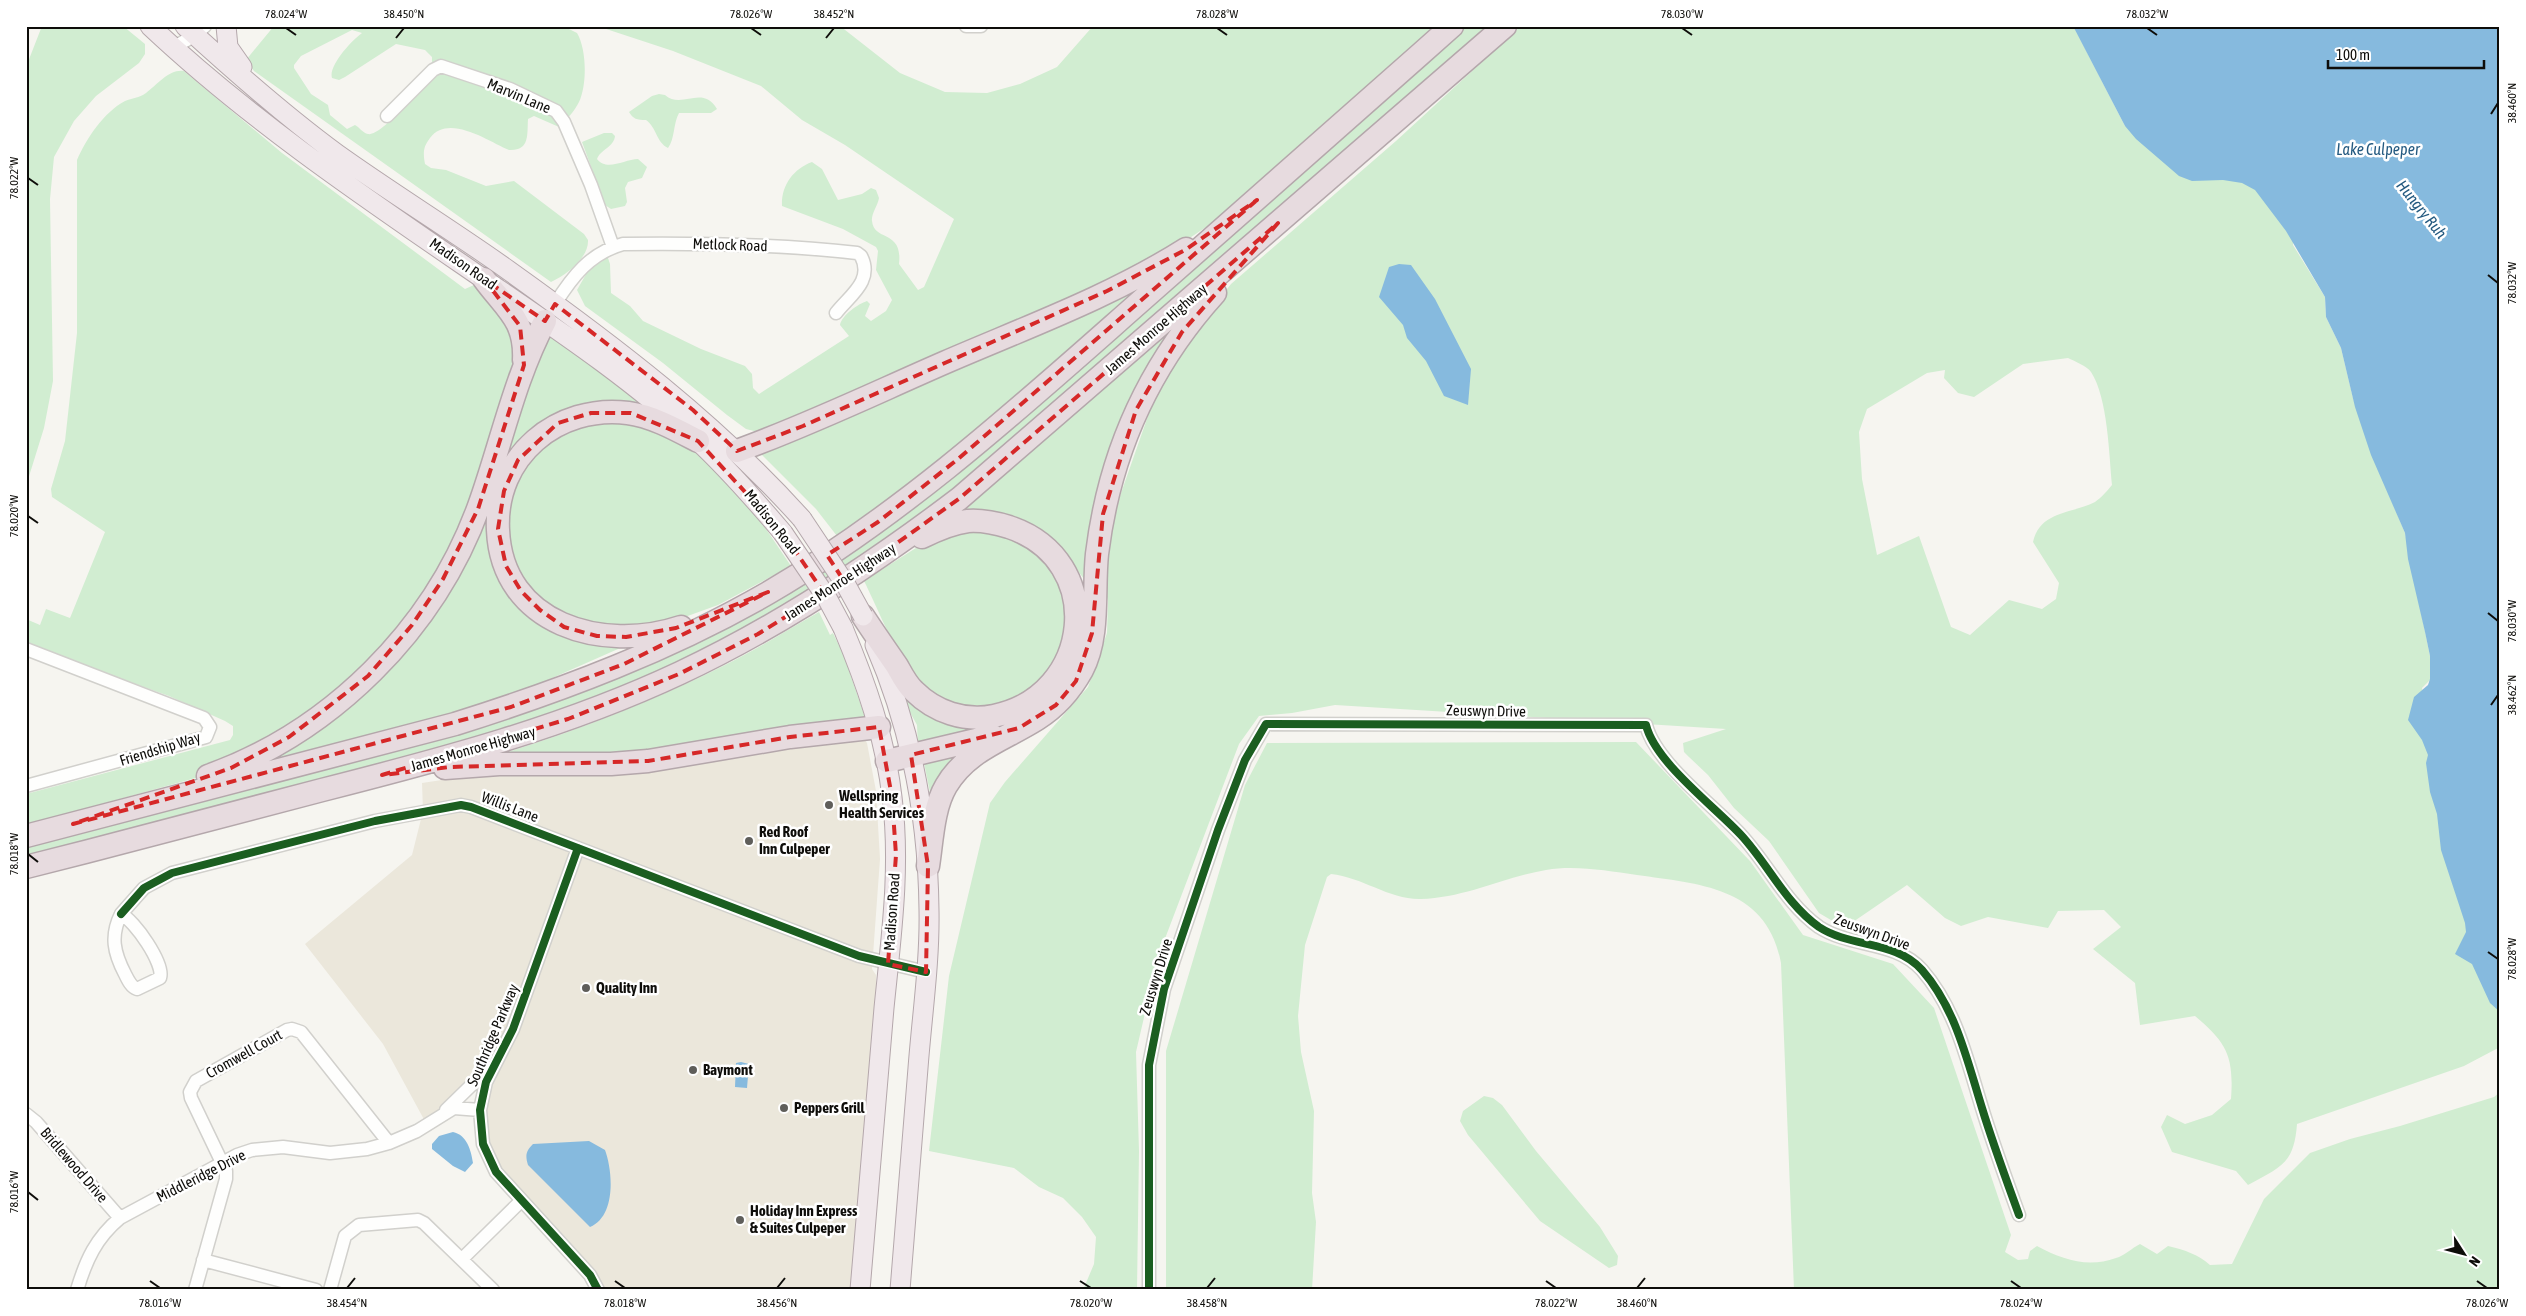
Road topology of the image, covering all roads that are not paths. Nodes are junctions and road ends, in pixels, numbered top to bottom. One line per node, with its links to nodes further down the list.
1 (150, 26): 8 (main road, Madison Road)
2 (226, 26): 9 (main road)
3 (966, 26): 4 (street)
4 (981, 26)
5 (1452, 26): 11 (highway, James Monroe Highway)
6 (1504, 26): 12 (highway, James Monroe Highway)
7 (192, 29): 8 (street); 9 (main road, Madison Road)
8 (173, 48): 14 (main road, Madison Road)
9 (273, 104): 15 (main road, Madison Road)
10 (387, 116): 13 (street, Marvin Lane)
11 (1257, 200): 19 (highway); 21 (highway, James Monroe Highway)
12 (1278, 223): 20 (highway, James Monroe Highway); 25 (highway)
13 (613, 247): 15 (street, Metlock Road); 16 (street, Metlock Road)
14 (484, 279): 15 (main road, Madison Road); 17 (highway)
15 (550, 313): 17 (highway); 18 (main road, Madison Road); 19 (main road, Madison Road)
16 (836, 313)
17 (524, 365): 30 (highway)
18 (698, 441): 21 (highway); 24 (main road, Madison Road, bridge)
19 (737, 451): 22 (main road, Madison Road, bridge)
20 (889, 551): 22 (highway); 28 (highway, James Monroe Highway)
21 (768, 592): 30 (highway, James Monroe Highway)
22 (863, 616): 26 (main road, Madison Road)
23 (26, 649): 29 (street, Friendship Way)
24 (879, 727): 27 (main road, Madison Road); 28 (highway)
25 (1020, 728): 26 (highway); 33 (highway)
26 (910, 755): 27 (highway); 33 (main road, Madison Road)
27 (887, 761): 36 (main road, Madison Road)
28 (382, 775): 34 (highway, James Monroe Highway)
29 (26, 786)
30 (73, 824): 31 (highway, James Monroe Highway)
31 (26, 836)
32 (578, 848): 35 (street, Willis Lane); 36 (street, Willis Lane); 38 (street, Southridge Parkway)
33 (928, 866): 37 (main road, Madison Road)
34 (26, 867)
35 (121, 914): 35 (street)
36 (888, 964): 37 (street, Willis Lane); 55 (main road, Madison Road)
37 (926, 972): 56 (main road, Madison Road)
38 (498, 1059): 39 (street, Southridge Parkway); 41 (street)
39 (480, 1110): 41 (street, Middleridge Drive); 44 (street, Southridge Parkway)
40 (26, 1114): 46 (street, Bridlewood Drive)
41 (435, 1120): 42 (street, Middleridge Drive)
42 (389, 1143): 43 (street, Middleridge Drive); 43 (street, Cromwell Court)
43 (224, 1162): 46 (street, Middleridge Drive); 48 (street)
44 (521, 1201): 47 (street); 54 (street, Southridge Parkway)
45 (2019, 1215): 57 (street, Zeuswyn Drive)
46 (120, 1218): 49 (street, Middleridge Drive)
47 (462, 1258): 52 (street); 53 (street)
48 (204, 1260): 50 (street); 51 (street)
49 (77, 1290)
50 (194, 1290)
51 (316, 1290)
52 (330, 1290)
53 (493, 1290)
54 (598, 1290)
55 (860, 1290)
56 (900, 1290)
57 (1149, 1290)

